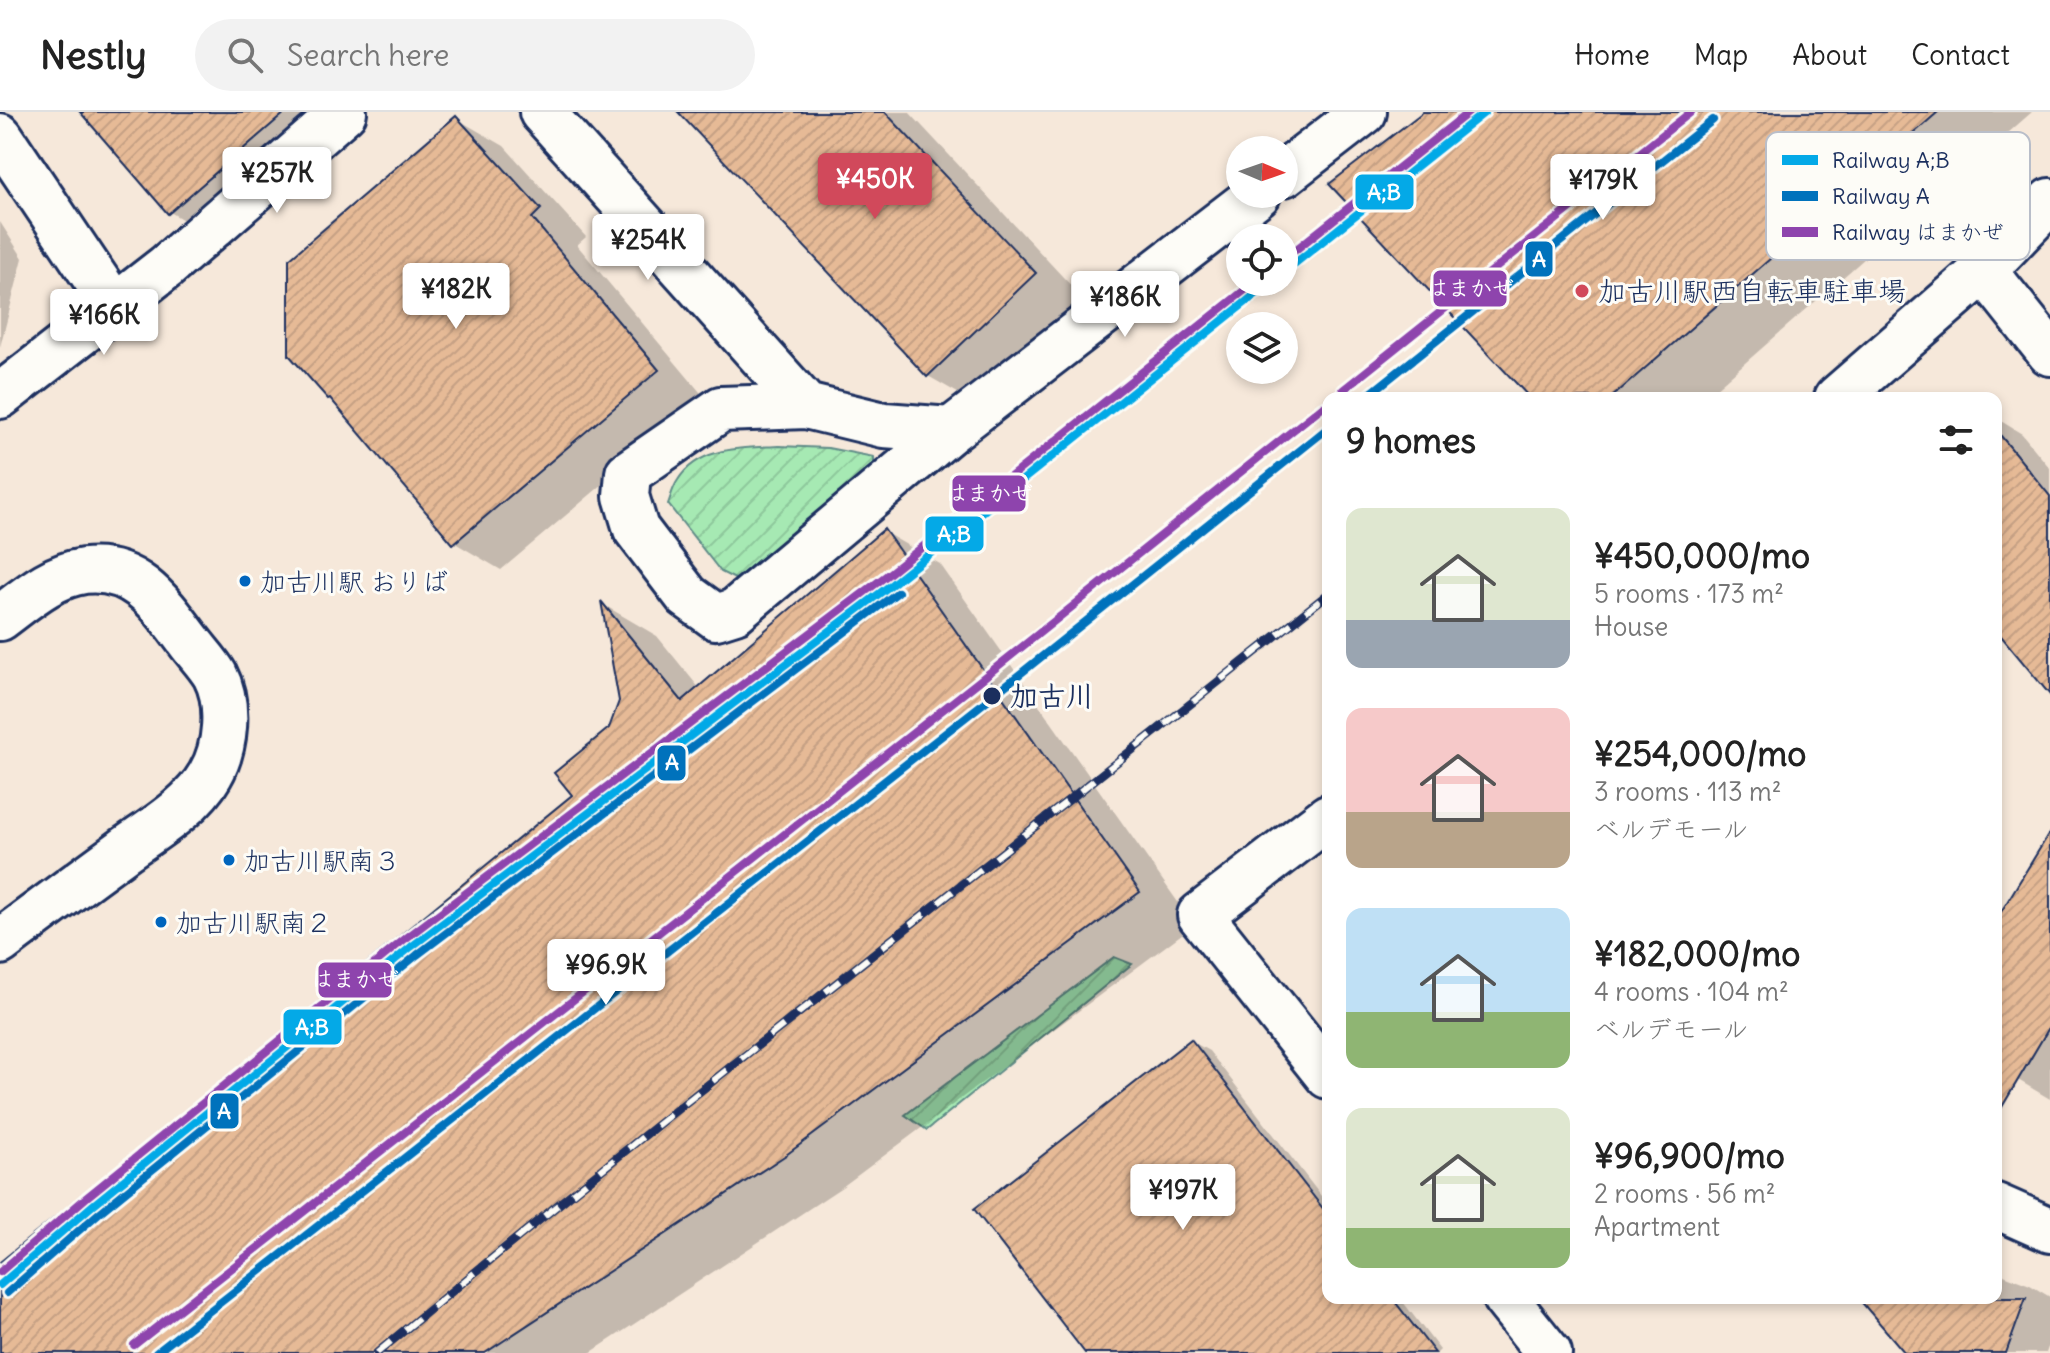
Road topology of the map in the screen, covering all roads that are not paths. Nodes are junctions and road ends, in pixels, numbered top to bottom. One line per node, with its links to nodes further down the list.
1 (542, 112): 15 (street)
2 (1364, 112): 5 (street)
3 (341, 113): 11 (street)
4 (0, 136): 11 (street)
5 (1298, 163)
6 (2050, 201): 8 (street)
7 (1240, 208): 16 (street)
8 (2030, 222)
9 (1994, 260): 10 (street)
10 (1984, 270): 12 (street); 13 (street)
11 (114, 306): 14 (street)
12 (2050, 353)
13 (1844, 392)
14 (0, 396)
15 (806, 406): 16 (street); 16 (street)
16 (951, 430)
17 (0, 618): 19 (street)
18 (1322, 822): 20 (street)
19 (0, 942)
20 (1322, 1068)
21 (2002, 1209): 22 (street)
22 (2050, 1230)
23 (1510, 1304): 24 (street)
24 (1549, 1353)

